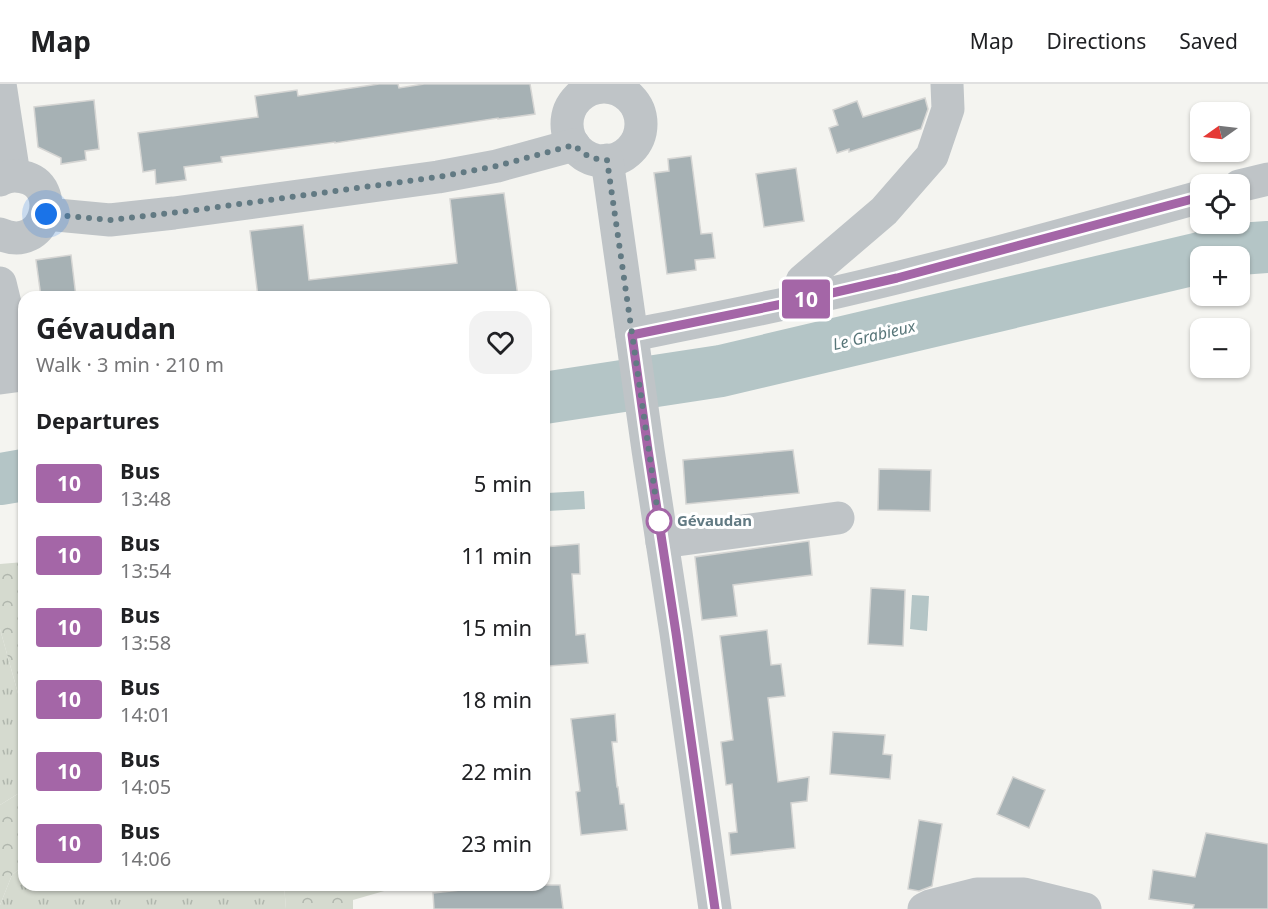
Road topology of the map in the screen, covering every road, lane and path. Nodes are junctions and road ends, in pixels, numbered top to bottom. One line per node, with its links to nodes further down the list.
1 (0, 84): 6 (street)
2 (947, 84): 10 (street)
3 (599, 86): 4 (street); 5 (street)
4 (574, 145): 5 (street); 8 (street)
5 (607, 160): 11 (street)
6 (7, 177): 8 (street)
7 (1190, 200): 10 (street)
8 (46, 214): 9 (street)
9 (2, 255): 12 (street)
10 (797, 301): 11 (street)
11 (633, 344): 14 (street)
12 (0, 378)
13 (838, 518): 14 (street)
14 (662, 542): 15 (street)
15 (715, 909)
16 (924, 909): 17 (street)
17 (1085, 909)

